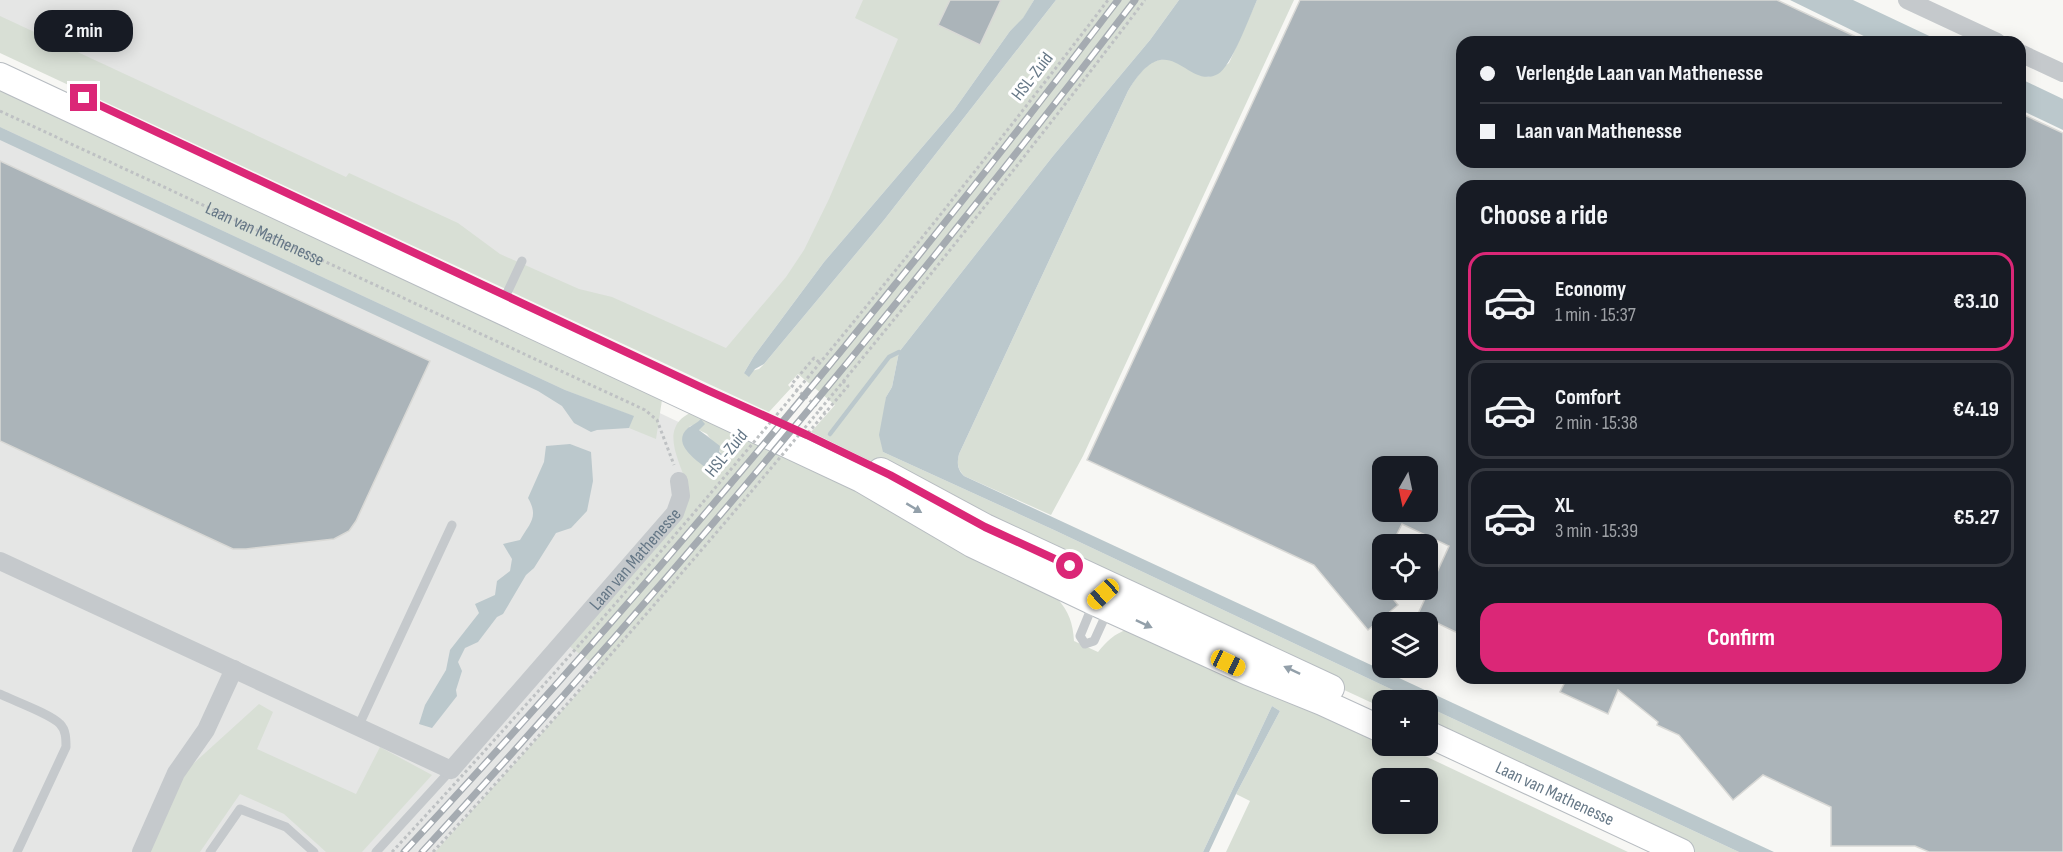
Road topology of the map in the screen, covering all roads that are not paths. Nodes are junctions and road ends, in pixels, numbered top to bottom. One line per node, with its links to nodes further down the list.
1 (1907, 0): 2 (street)
2 (1984, 36)
3 (2026, 56): 5 (street)
4 (0, 59): 8 (street, Laan van Mathenesse)
5 (2063, 73)
6 (0, 76): 8 (street, Laan van Mathenesse)
7 (522, 261): 8 (lane)
8 (502, 302): 12 (street, Laan van Mathenesse, one-way to 12); 12 (street, Laan van Mathenesse)
9 (679, 481): 20 (street, Laan van Mathenesse)
10 (452, 525): 17 (lane)
11 (0, 561): 13 (street)
12 (1105, 599): 15 (street, one-way to 12); 16 (street, Laan van Mathenesse, one-way to 16)
13 (234, 669): 17 (street); 22 (street)
14 (0, 694): 21 (lane)
15 (1372, 708)
16 (1372, 725)
17 (358, 727): 20 (street)
18 (1438, 739): 27 (street, Laan van Mathenesse)
19 (1438, 756): 26 (street, Laan van Mathenesse)
20 (451, 770): 25 (lane)
21 (17, 852)
22 (141, 852)
23 (210, 852): 24 (lane)
24 (314, 852)
25 (376, 852)
26 (1644, 852)
27 (1682, 852)

